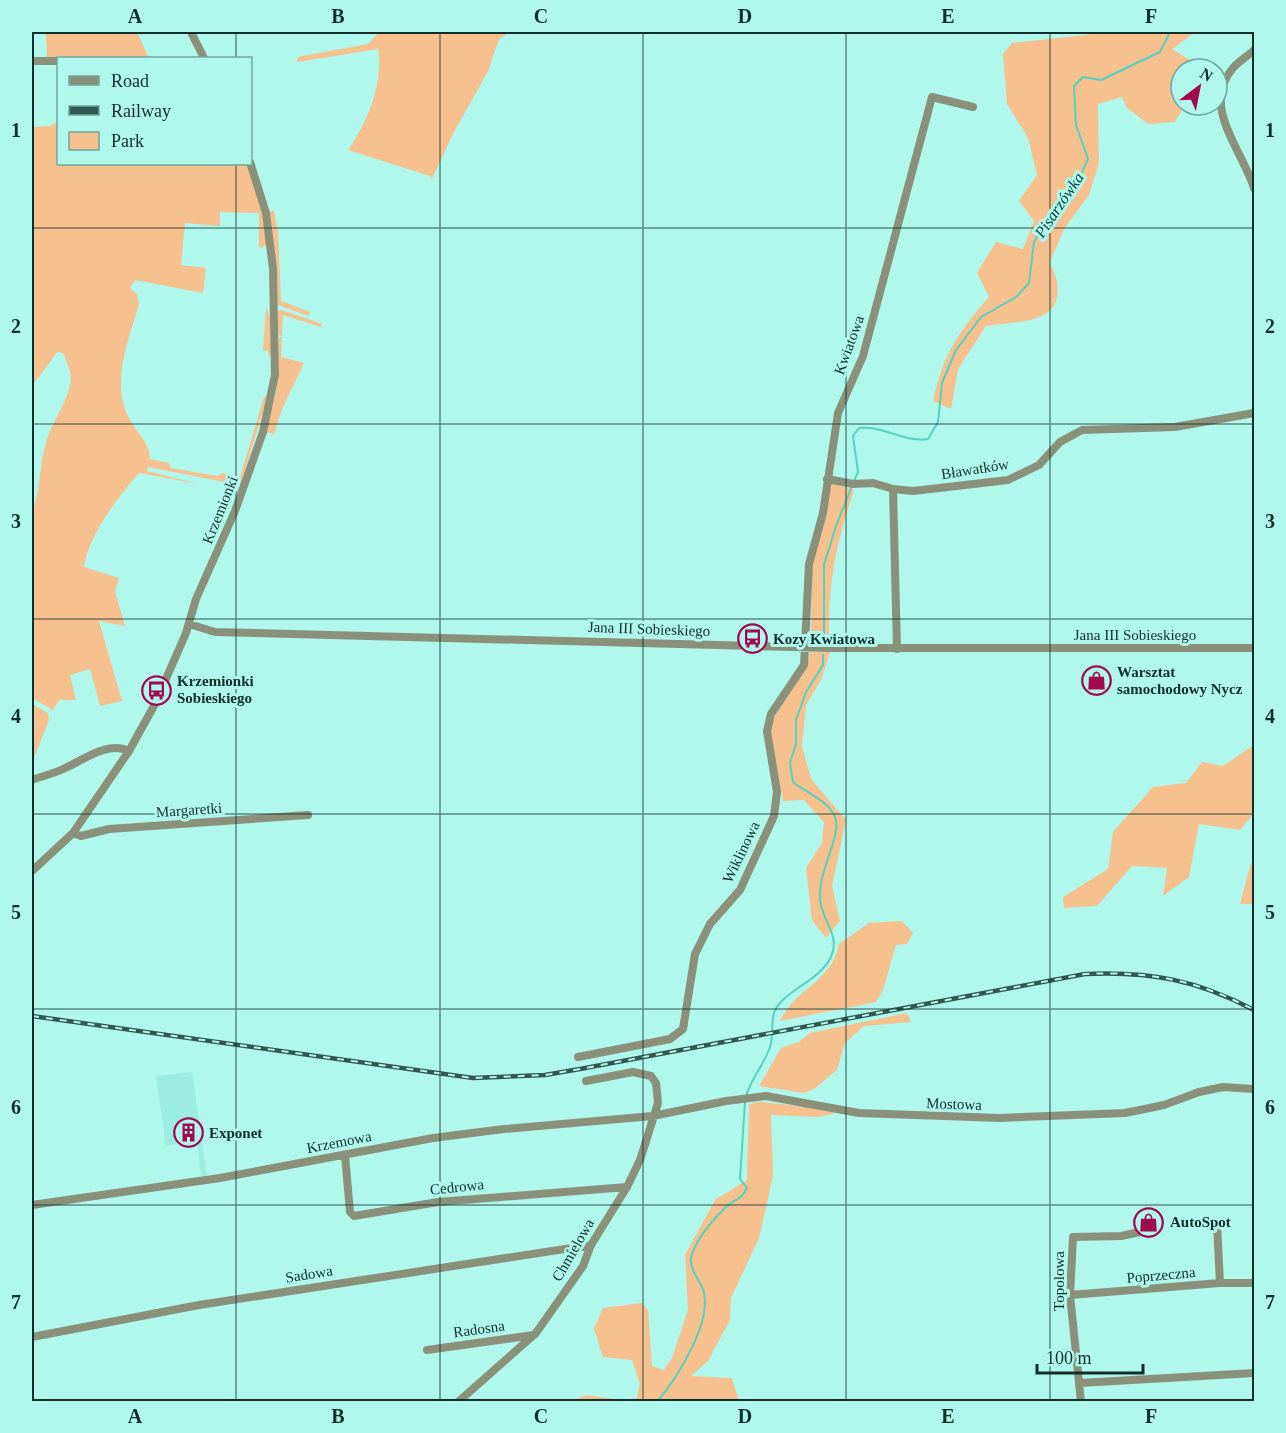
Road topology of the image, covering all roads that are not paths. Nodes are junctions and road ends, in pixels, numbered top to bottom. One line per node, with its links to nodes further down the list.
1 (191, 32): 3 (street)
2 (1254, 50): 4 (street)
3 (204, 57)
4 (1250, 59): 9 (street)
5 (32, 61): 6 (street)
6 (57, 61)
7 (973, 107): 11 (street, Kwiatowa)
8 (251, 165): 13 (street, Krzemionki)
9 (1254, 188)
10 (1254, 412): 12 (street, Bławatków)
11 (827, 479): 12 (street, Bławatków); 14 (street, Kwiatowa)
12 (894, 489): 16 (street)
13 (189, 624): 14 (street, Jana III Sobieskiego); 17 (street, Krzemionki)
14 (807, 647): 16 (street, Jana III Sobieskiego); 22 (street, Wiklinowa)
15 (1254, 648): 16 (street, Jana III Sobieskiego)
16 (897, 649)
17 (129, 751): 18 (street); 20 (street, Krzemionki)
18 (32, 780)
19 (308, 815): 20 (street, Margaretki)
20 (73, 833): 21 (street, Krzemionki)
21 (32, 871)
22 (578, 1057)
23 (586, 1081): 25 (street)
24 (1254, 1089): 25 (street, Mostowa)
25 (653, 1116): 26 (street, Krzemowa); 27 (street, Chmielowa)
26 (345, 1155): 27 (street, Cedrowa); 28 (street, Krzemowa)
27 (627, 1187): 31 (street, Chmielowa)
28 (32, 1205)
29 (1217, 1224): 32 (street)
30 (1149, 1230): 34 (street, Topolowa)
31 (591, 1245): 35 (street, Chmielowa); 36 (street, Sadowa)
32 (1220, 1283): 33 (street, Poprzeczna); 34 (street, Poprzeczna)
33 (1254, 1283)
34 (1070, 1295): 39 (street, Topolowa)
35 (534, 1335): 37 (street, Radosna); 40 (street, Chmielowa)
36 (32, 1337)
37 (427, 1350)
38 (1254, 1372): 39 (street)
39 (1080, 1383): 41 (street, Topolowa)
40 (458, 1401)
41 (1081, 1401)

